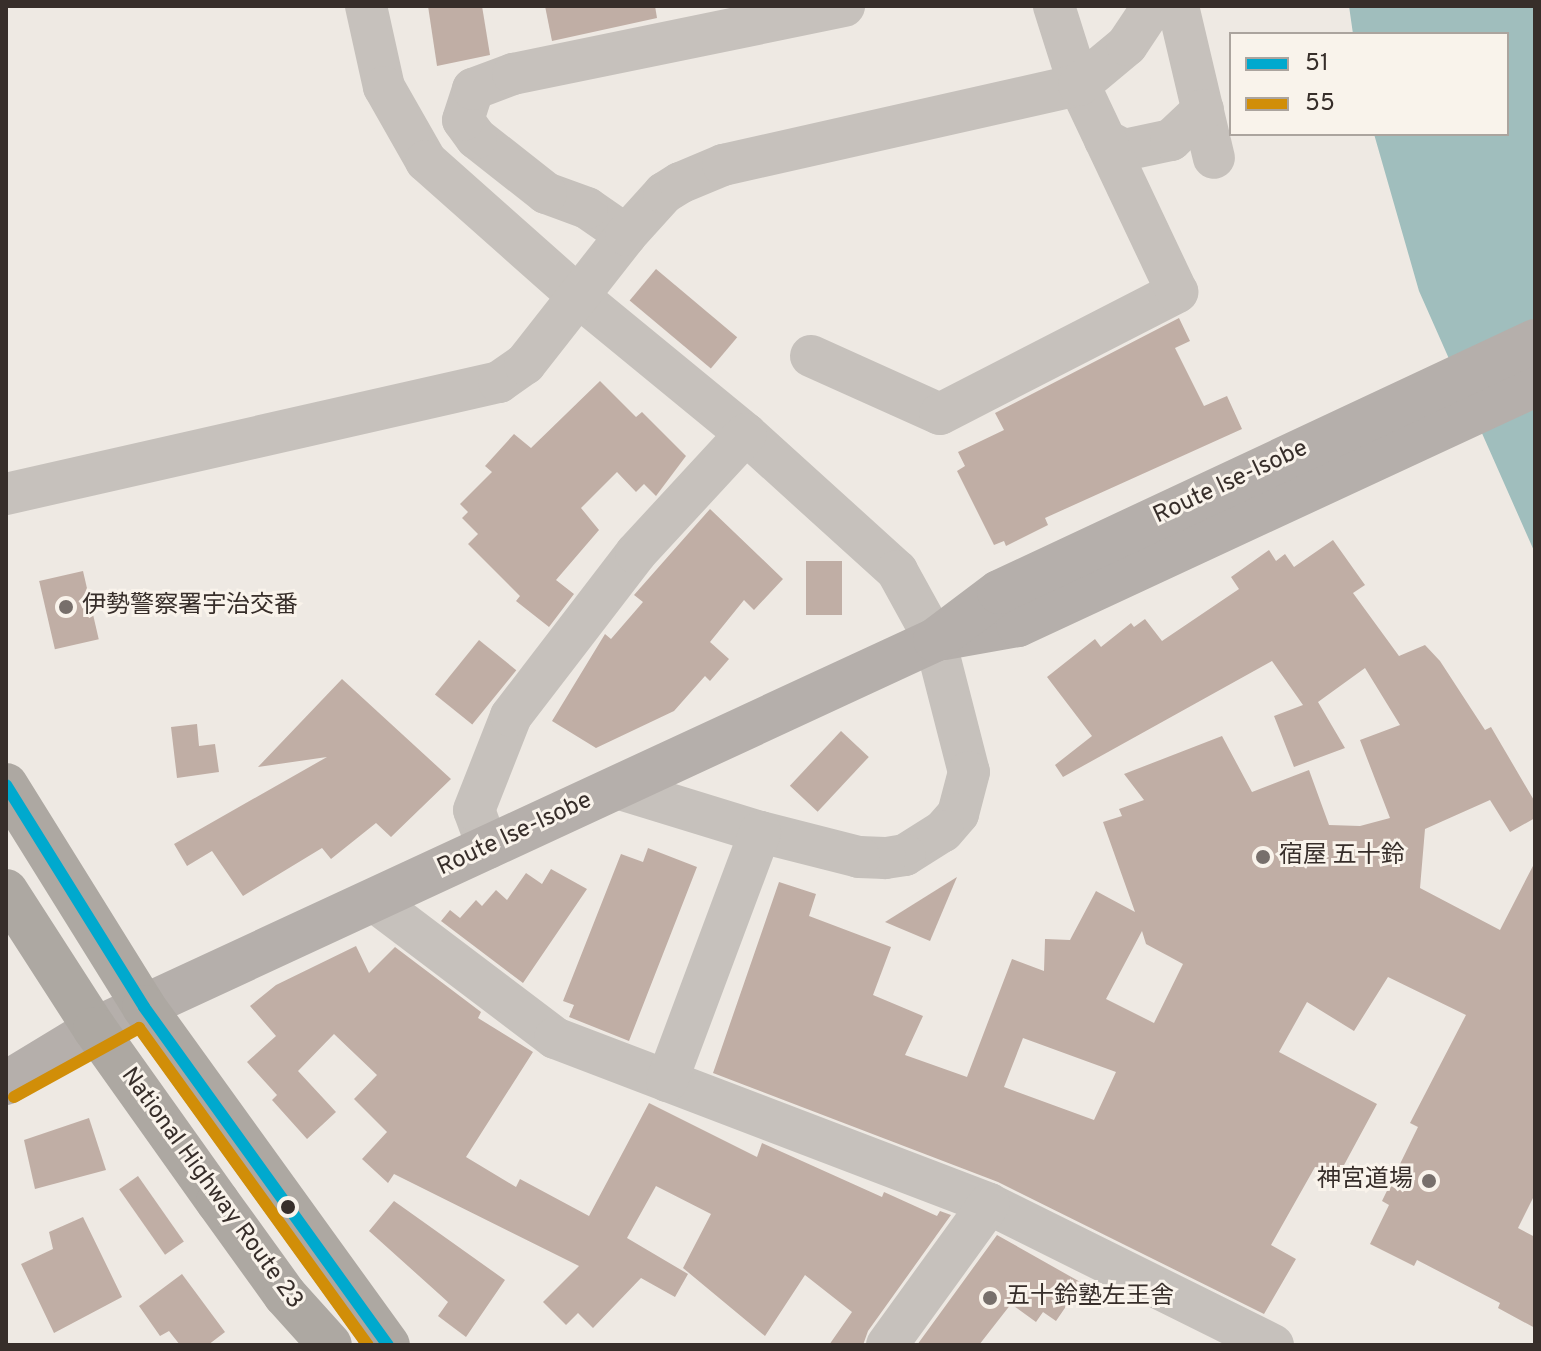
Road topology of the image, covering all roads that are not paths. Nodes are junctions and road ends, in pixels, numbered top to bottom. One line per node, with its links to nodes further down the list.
1 (366, 6): 12 (street)
2 (844, 6): 6 (street)
3 (1054, 6): 7 (street)
4 (1153, 6): 7 (street)
5 (1178, 6): 8 (street)
6 (730, 17): 11 (street)
7 (1079, 85): 9 (street); 11 (street)
8 (1203, 110): 9 (street); 10 (street)
9 (1105, 140): 14 (street)
10 (1214, 158)
11 (626, 235): 12 (street)
12 (579, 297): 16 (street); 18 (street)
13 (1535, 341): 17 (main road, Route Ise-Isobe)
14 (811, 356)
15 (1535, 385): 17 (main road, Route Ise-Isobe)
16 (746, 434): 19 (street); 23 (street)
17 (1318, 463): 19 (main road, Route Ise-Isobe)
18 (6, 494)
19 (935, 640): 21 (main road, Route Ise-Isobe); 22 (street)
20 (6, 785): 26 (highway)
21 (617, 788): 22 (street); 23 (main road, Route Ise-Isobe)
22 (760, 832): 29 (street)
23 (488, 848): 25 (main road, Route Ise-Isobe)
24 (6, 891): 27 (highway, National Highway Route 23)
25 (374, 901): 26 (main road, Route Ise-Isobe); 29 (street)
26 (144, 1007): 27 (main road, Route Ise-Isobe); 33 (highway)
27 (95, 1029): 28 (main road, Route Ise-Isobe); 30 (main road, Route Ise-Isobe); 32 (highway, National Highway Route 23)
28 (6, 1047)
29 (667, 1081): 31 (street)
30 (6, 1083)
31 (989, 1204): 34 (street); 35 (street)
32 (330, 1345)
33 (388, 1345)
34 (887, 1345)
35 (1273, 1345)

